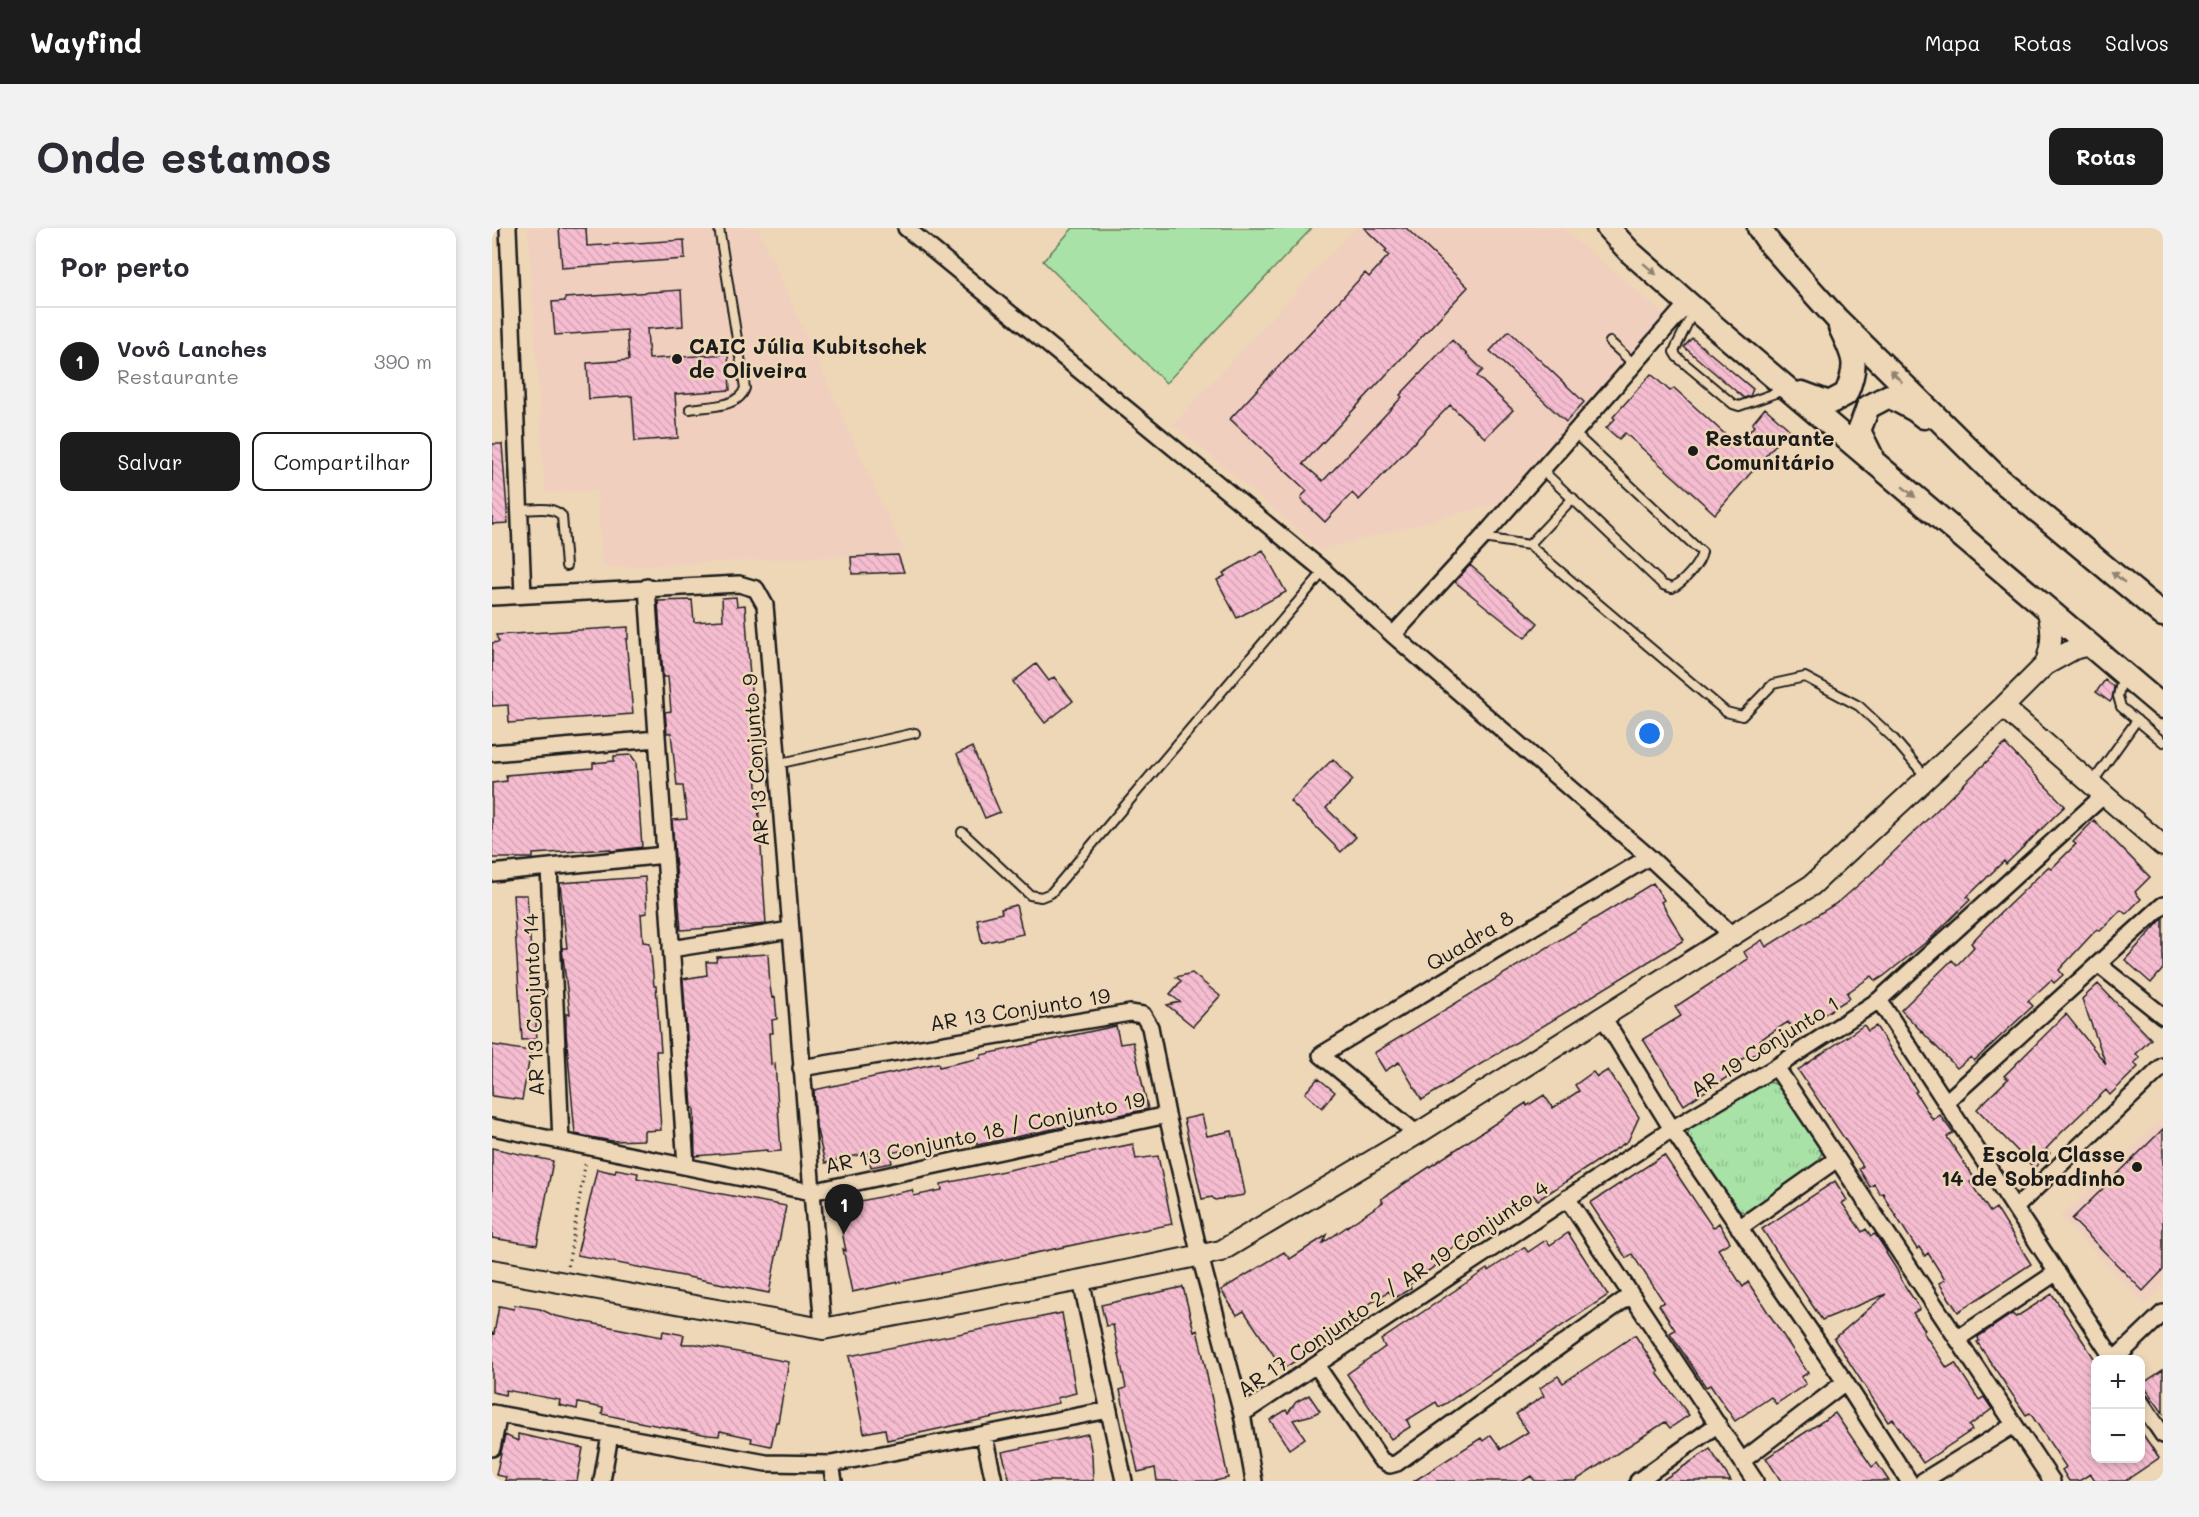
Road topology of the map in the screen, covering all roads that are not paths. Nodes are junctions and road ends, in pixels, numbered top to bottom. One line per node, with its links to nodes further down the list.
1 (508, 228): 17 (street)
2 (719, 228): 11 (lane)
3 (906, 228): 21 (street)
4 (1608, 228): 6 (main road, one-way to 6)
5 (1760, 228): 7 (main road)
6 (1692, 306): 9 (street); 10 (main road); 10 (lane)
7 (1836, 318): 10 (main road); 15 (main road, one-way to 7)
8 (1610, 342): 9 (lane)
9 (1635, 365): 12 (street)
10 (1789, 388): 13 (main road)
11 (690, 408)
12 (1575, 434): 14 (street); 16 (lane)
13 (1876, 463): 15 (main road); 25 (main road, one-way to 25)
14 (1542, 470): 16 (lane); 18 (street)
15 (1997, 477): 26 (main road, one-way to 15)
16 (1573, 498): 19 (lane)
17 (520, 510): 20 (lane); 23 (street)
18 (1482, 538): 19 (lane); 27 (street)
19 (1529, 545): 39 (lane)
20 (566, 566)
21 (1324, 571): 27 (street); 41 (lane)
22 (647, 587): 23 (street); 35 (street); 38 (street, AR 13 Conjunto 9)
23 (523, 595): 24 (street)
24 (492, 597)
25 (2047, 608): 28 (main road); 29 (street)
26 (2163, 615)
27 (1393, 635): 44 (street)
28 (2089, 645): 29 (street); 30 (main road)
29 (2045, 665): 31 (street)
30 (2123, 673): 32 (main road); 33 (lane)
31 (2003, 707): 39 (street); 40 (street)
32 (2163, 707)
33 (2137, 720): 36 (lane); 40 (lane)
34 (915, 733): 38 (lane)
35 (657, 739): 37 (street); 43 (street)
36 (2163, 742)
37 (492, 753)
38 (777, 764): 48 (street, AR 13 Conjunto 9)
39 (1927, 778): 49 (street)
40 (2098, 790): 42 (street); 52 (street, AR 19 Conjunto 1)
41 (962, 832)
42 (2163, 846)
43 (665, 855): 45 (street); 50 (street)
44 (1649, 857): 49 (street); 62 (street, Quadra 8)
45 (549, 867): 46 (street); 63 (street, AR 13 Conjunto 14)
46 (492, 873)
47 (2163, 905): 51 (street)
48 (790, 930): 50 (street); 57 (street, AR 13 Conjunto 9)
49 (1732, 935): 54 (street)
50 (671, 949): 65 (street)
51 (2098, 963): 53 (street); 58 (street)
52 (1880, 1000): 56 (street, AR 19 Conjunto 1); 58 (street)
53 (2163, 1016)
54 (1603, 1017): 61 (street); 62 (street)
55 (2163, 1066): 68 (street)
56 (1776, 1067): 61 (street, AR 19 Conjunto 1); 64 (street)
57 (801, 1068): 59 (street, AR 13 Conjunto 19); 66 (street, AR 13 Conjunto 9)
58 (1946, 1102): 68 (street)
59 (1167, 1115): 66 (street, AR 13 Conjunto 18 / Conjunto 19); 70 (street)
60 (492, 1127): 63 (street)
61 (1672, 1128): 67 (street, AR 19 Conjunto 1); 69 (street)
62 (1417, 1134): 70 (street)
63 (561, 1141): 65 (street)
64 (1837, 1159): 69 (street); 77 (street)
65 (686, 1166): 66 (street)
66 (811, 1192): 76 (street, AR 13 Conjunto 9)
67 (1568, 1198): 74 (street); 80 (street, AR 17 Conjunto 2 / AR 19 Conjunto 4)
68 (2015, 1208): 72 (street)
69 (1739, 1228): 81 (street)
70 (1200, 1256): 73 (street); 85 (street)
71 (492, 1270): 76 (street)
72 (2057, 1272): 77 (street); 78 (street)
73 (1081, 1280): 76 (street); 83 (street)
74 (1631, 1295): 80 (street); 86 (street)
75 (2163, 1313): 79 (street)
76 (823, 1329)
77 (1957, 1339): 87 (street)
78 (2111, 1355)
79 (2118, 1355)
80 (1316, 1365): 85 (street, AR 17 Conjunto 2 / AR 19 Conjunto 4)
81 (1845, 1382): 92 (street); 101 (street)
82 (2145, 1408): 89 (street)
83 (1109, 1410): 90 (street); 97 (street)
84 (495, 1414): 88 (street); 91 (street)
85 (1242, 1414): 98 (street)
86 (1718, 1424): 92 (street); 99 (street)
87 (2014, 1425): 102 (street); 103 (street)
88 (610, 1435): 93 (street); 94 (street)
89 (2163, 1435)
90 (984, 1436): 93 (street); 96 (street)
91 (492, 1448)
92 (1742, 1461): 100 (street)
93 (831, 1464): 95 (street)
94 (602, 1481)
95 (834, 1481)
96 (994, 1481)
97 (1124, 1481)
98 (1254, 1481)
99 (1638, 1481)
100 (1755, 1481)
101 (1910, 1481)
102 (1923, 1481)
103 (2052, 1481)

